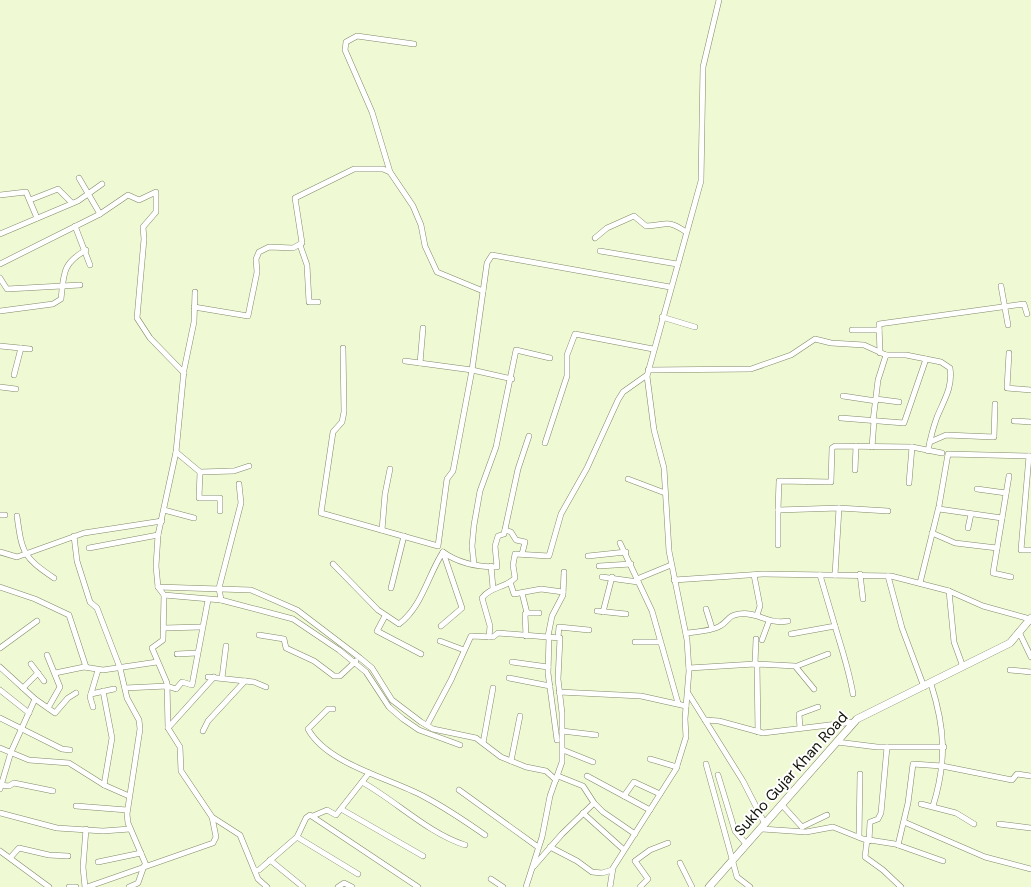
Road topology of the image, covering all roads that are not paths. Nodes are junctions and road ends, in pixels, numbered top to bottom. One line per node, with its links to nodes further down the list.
1 (719, 0): 13 (street)
2 (414, 44): 3 (street)
3 (390, 172): 16 (street); 27 (street)
4 (79, 178): 6 (street)
5 (102, 184): 6 (street)
6 (88, 194): 9 (street); 10 (street)
7 (0, 196): 8 (street)
8 (30, 200): 9 (street); 11 (street)
9 (72, 203): 11 (street)
10 (100, 214): 12 (street); 53 (street)
11 (37, 218): 14 (street)
12 (74, 226): 17 (street); 19 (street)
13 (686, 232): 15 (street); 20 (street)
14 (0, 234)
15 (595, 238)
16 (300, 245): 29 (street); 31 (street)
17 (86, 250): 21 (street); 24 (street)
18 (600, 251): 20 (street)
19 (0, 264)
20 (677, 264): 26 (street)
21 (90, 265)
22 (0, 278): 24 (street)
23 (80, 285): 24 (street)
24 (62, 286): 32 (street)
25 (1001, 286): 30 (street)
26 (670, 288): 27 (street); 34 (street)
27 (483, 291): 51 (street)
28 (195, 292): 31 (street)
29 (318, 302)
30 (1004, 306): 33 (street); 35 (street); 39 (street)
31 (194, 307): 53 (street)
32 (0, 311)
33 (1027, 314)
34 (662, 317): 36 (street); 43 (street)
35 (1008, 325)
36 (695, 327)
37 (423, 328): 50 (street)
38 (852, 330): 39 (street)
39 (879, 330): 46 (street)
40 (0, 346): 41 (street)
41 (21, 348): 44 (street); 54 (street)
42 (343, 348): 100 (street)
43 (653, 349): 52 (street); 69 (street)
44 (30, 350)
45 (1009, 353): 58 (street)
46 (883, 354): 48 (street); 52 (street); 60 (street)
47 (550, 358): 55 (street)
48 (926, 359): 64 (street); 68 (street)
49 (405, 361): 50 (street)
50 (420, 363): 51 (street)
51 (472, 370): 55 (street); 108 (street)
52 (648, 372): 86 (street); 115 (street)
53 (184, 373): 74 (street)
54 (14, 375)
55 (512, 378): 119 (street)
56 (0, 387): 57 (street)
57 (16, 389)
58 (1031, 390)
59 (843, 396): 60 (street)
60 (876, 400): 61 (street); 64 (street)
61 (899, 402)
62 (995, 404): 68 (street)
63 (840, 418): 64 (street)
64 (873, 421): 71 (street)
65 (1014, 421): 66 (street)
66 (1031, 422)
67 (529, 436): 101 (street)
68 (930, 442): 73 (street)
69 (545, 443)
70 (856, 446): 71 (street); 79 (street); 91 (street)
71 (872, 446): 72 (street)
72 (912, 447): 73 (street); 83 (street)
73 (928, 451): 75 (street)
74 (176, 452): 80 (street); 90 (street)
75 (942, 453)
76 (1030, 456): 89 (street); 111 (street)
77 (249, 466): 80 (street)
78 (390, 469): 100 (street)
79 (855, 470)
80 (200, 472): 93 (street)
81 (1009, 476): 87 (street)
82 (628, 479): 86 (street)
83 (909, 483)
84 (239, 484): 141 (street)
85 (977, 489): 87 (street)
86 (665, 493): 121 (street)
87 (1006, 493): 97 (street)
88 (839, 508): 91 (street); 92 (street); 128 (street)
89 (939, 509): 94 (street); 102 (street)
90 (164, 510): 96 (street); 98 (street)
91 (778, 510): 107 (street)
92 (888, 510)
93 (220, 511)
94 (971, 514): 97 (street); 99 (street)
95 (17, 516): 116 (street)
96 (194, 518)
97 (1002, 518): 110 (street)
98 (162, 521): 103 (street); 104 (street)
99 (968, 528)
100 (382, 530): 105 (street)
101 (505, 530): 115 (street); 122 (street)
102 (932, 533): 110 (street); 137 (street)
103 (158, 535): 109 (street); 142 (street)
104 (74, 536): 116 (street); 195 (street)
105 (404, 536): 108 (street); 139 (street)
106 (620, 542): 114 (street)
107 (778, 545)
108 (438, 546): 113 (street)
109 (89, 548)
110 (997, 548): 130 (street)
111 (1031, 550)
112 (0, 552): 116 (street)
113 (443, 552): 119 (street); 153 (street); 159 (street)
114 (626, 552): 117 (street); 120 (street)
115 (522, 554): 136 (street)
116 (21, 555): 133 (street)
117 (588, 556)
118 (334, 564): 153 (street)
119 (474, 564): 122 (street)
120 (632, 564): 123 (street); 134 (street)
121 (672, 565): 134 (street); 135 (street)
122 (491, 566): 140 (street)
123 (599, 566)
124 (564, 572): 144 (street)
125 (860, 574): 128 (street); 129 (street); 147 (street)
126 (754, 575): 127 (street); 135 (street); 154 (street)
127 (820, 575): 128 (street); 160 (street)
128 (835, 575)
129 (888, 576): 137 (street); 206 (street)
130 (1012, 576)
131 (602, 577): 132 (street)
132 (612, 577): 134 (street); 152 (street)
133 (54, 578)
134 (638, 580): 174 (street)
135 (674, 580): 166 (street)
136 (510, 582): 140 (street); 145 (street)
137 (920, 583): 143 (street)
138 (0, 587): 193 (street)
139 (391, 588)
140 (493, 588): 170 (street)
141 (219, 590): 142 (street); 146 (street); 184 (street)
142 (161, 591): 148 (street); 162 (street)
143 (949, 591): 155 (street); 194 (street)
144 (563, 592): 145 (street); 171 (street)
145 (522, 594): 150 (street)
146 (220, 599): 148 (street); 184 (street)
147 (863, 599)
148 (208, 600): 161 (street)
149 (706, 608): 163 (street)
150 (527, 612): 151 (street); 169 (street)
151 (539, 613)
152 (626, 614)
153 (386, 616): 180 (street)
154 (757, 616): 157 (street); 163 (street)
155 (1030, 618): 165 (main road, Sukho Gujar Khan Road)
156 (37, 621): 176 (street)
157 (769, 621): 158 (street); 188 (street)
158 (788, 621)
159 (442, 626)
160 (834, 626): 167 (street); 222 (street)
161 (201, 627): 162 (street); 178 (street)
162 (164, 628): 185 (street)
163 (712, 628): 166 (street)
164 (589, 630): 171 (street)
165 (1019, 632): 183 (street); 194 (main road, Sukho Gujar Khan Road)
166 (686, 634): 196 (street)
167 (791, 634)
168 (259, 635): 184 (street)
169 (526, 636): 170 (street); 171 (street)
170 (489, 637): 177 (street)
171 (553, 637): 189 (street); 190 (street)
172 (440, 641): 177 (street)
173 (635, 642): 174 (street)
174 (660, 642): 224 (street)
175 (226, 646): 202 (street)
176 (0, 648)
177 (464, 650): 235 (street)
178 (197, 653): 179 (street); 207 (street)
179 (177, 654)
180 (421, 654)
181 (828, 654): 191 (street)
182 (47, 656): 201 (street)
183 (1031, 657)
184 (358, 660): 217 (street)
185 (157, 662): 195 (street); 207 (street)
186 (512, 662): 190 (street)
187 (31, 664): 200 (street)
188 (756, 664): 191 (street); 196 (street); 242 (street)
189 (557, 665): 190 (street); 218 (street)
190 (548, 666): 209 (street)
191 (797, 666): 214 (street)
192 (0, 667): 210 (street)
193 (86, 667): 197 (street); 201 (street)
194 (964, 667): 206 (main road, Sukho Gujar Khan Road)
195 (120, 668): 197 (street); 211 (street)
196 (689, 668): 220 (street)
197 (98, 670): 221 (street)
198 (1010, 670): 199 (street)
199 (1031, 672)
200 (38, 673): 204 (street); 210 (street)
201 (55, 673): 228 (street)
202 (222, 678): 205 (street); 238 (street)
203 (510, 678): 209 (street)
204 (44, 681)
205 (245, 681): 208 (street); 240 (street)
206 (928, 685): 234 (main road, Sukho Gujar Khan Road); 249 (street)
207 (167, 686): 211 (street); 238 (street)
208 (266, 686)
209 (550, 686): 236 (street)
210 (23, 688): 223 (street)
211 (125, 688): 272 (street)
212 (493, 688): 246 (street)
213 (114, 689): 216 (street)
214 (814, 689)
215 (0, 690): 230 (street)
216 (103, 691): 221 (street); 267 (street)
217 (383, 692): 235 (street); 241 (street)
218 (559, 692): 224 (street); 236 (street)
219 (76, 693): 228 (street)
220 (688, 693): 225 (street); 233 (street)
221 (91, 694): 226 (street)
222 (853, 694)
223 (35, 699): 228 (street); 230 (street)
224 (678, 703): 225 (street)
225 (686, 706): 259 (street)
226 (93, 707)
227 (818, 707): 239 (street)
228 (48, 708)
229 (333, 709): 260 (street)
230 (29, 713): 237 (street)
231 (520, 716): 255 (street)
232 (0, 718): 237 (street)
233 (706, 720): 242 (street); 290 (street)
234 (854, 722): 239 (street); 245 (main road, Sukho Gujar Khan Road)
235 (427, 724): 241 (street)
236 (559, 726): 243 (street); 244 (street); 252 (street)
237 (22, 727): 251 (street); 253 (street)
238 (168, 728): 286 (street)
239 (800, 728): 242 (street)
240 (204, 731)
241 (432, 732): 246 (street); 247 (street)
242 (758, 732)
243 (596, 735)
244 (557, 740)
245 (837, 742): 248 (street); 276 (main road, Sukho Gujar Khan Road)
246 (483, 743): 255 (street)
247 (460, 745)
248 (887, 747): 249 (street); 298 (street)
249 (944, 747): 258 (street)
250 (0, 748): 253 (street)
251 (70, 750)
252 (563, 750): 256 (street); 265 (street)
253 (11, 752): 267 (street); 268 (street)
254 (650, 759): 259 (street)
255 (511, 761): 265 (street)
256 (593, 762)
257 (706, 764): 312 (street)
258 (942, 766): 264 (street); 278 (street); 287 (street)
259 (677, 767): 271 (street)
260 (369, 773): 266 (street); 294 (street)
261 (860, 774): 297 (street)
262 (718, 775): 301 (street)
263 (587, 776): 273 (street)
264 (1031, 776)
265 (555, 778): 274 (street); 303 (street)
266 (362, 782): 279 (street); 300 (street)
267 (104, 785): 272 (street)
268 (0, 787): 270 (street)
269 (459, 790): 303 (street)
270 (53, 791)
271 (660, 794): 273 (street); 281 (street)
272 (129, 796): 280 (street)
273 (624, 796): 281 (street)
274 (594, 803): 283 (street); 295 (street)
275 (921, 804): 278 (street)
276 (782, 805): 284 (street); 290 (main road, Sukho Gujar Khan Road)
277 (76, 806): 280 (street)
278 (933, 806): 288 (street)
279 (341, 809): 285 (street); 309 (street)
280 (127, 810): 293 (street)
281 (650, 810): 295 (street)
282 (0, 813): 292 (street)
283 (583, 813): 304 (street); 305 (street)
284 (827, 815)
285 (313, 816): 296 (street); 333 (street)
286 (212, 817): 316 (street); 319 (street)
287 (904, 822): 302 (street); 318 (street)
288 (974, 824)
289 (1000, 824): 291 (street)
290 (763, 826): 297 (street); 301 (main road, Sukho Gujar Khan Road)
291 (1031, 828)
292 (86, 829): 293 (street); 327 (street)
293 (130, 829): 307 (street)
294 (485, 834)
295 (635, 834): 305 (street)
296 (297, 837): 311 (street); 321 (street)
297 (859, 837): 298 (street)
298 (868, 840): 302 (street); 342 (street)
299 (668, 843): 337 (street)
300 (465, 845)
301 (747, 845): 312 (main road, Sukho Gujar Khan Road)
302 (898, 845): 313 (street)
303 (538, 847): 317 (street)
304 (550, 847): 317 (street); 320 (street)
305 (624, 850): 320 (street)
306 (0, 851): 310 (street)
307 (141, 854): 314 (street); 316 (street)
308 (68, 856): 310 (street)
309 (423, 856)
310 (10, 858): 324 (street)
311 (270, 860): 319 (street); 330 (street)
312 (731, 861): 322 (street); 339 (main road, Sukho Gujar Khan Road)
313 (944, 861)
314 (98, 862)
315 (680, 863): 338 (street)
316 (145, 866): 327 (street); 328 (street)
317 (532, 868): 335 (street)
318 (1031, 869)
319 (255, 870): 329 (street)
320 (612, 870): 336 (street)
321 (358, 874)
322 (737, 877): 340 (street); 341 (street)
323 (491, 879): 334 (street)
324 (49, 887)
325 (69, 887): 326 (street)
326 (76, 887)
327 (86, 887)
328 (129, 887)
329 (267, 887)
330 (303, 887)
331 (338, 887): 332 (street)
332 (352, 887)
333 (418, 887)
334 (504, 887)
335 (526, 887)
336 (610, 887)
337 (640, 887)
338 (692, 887)
339 (709, 887)
340 (738, 887)
341 (750, 887)
342 (901, 887)

